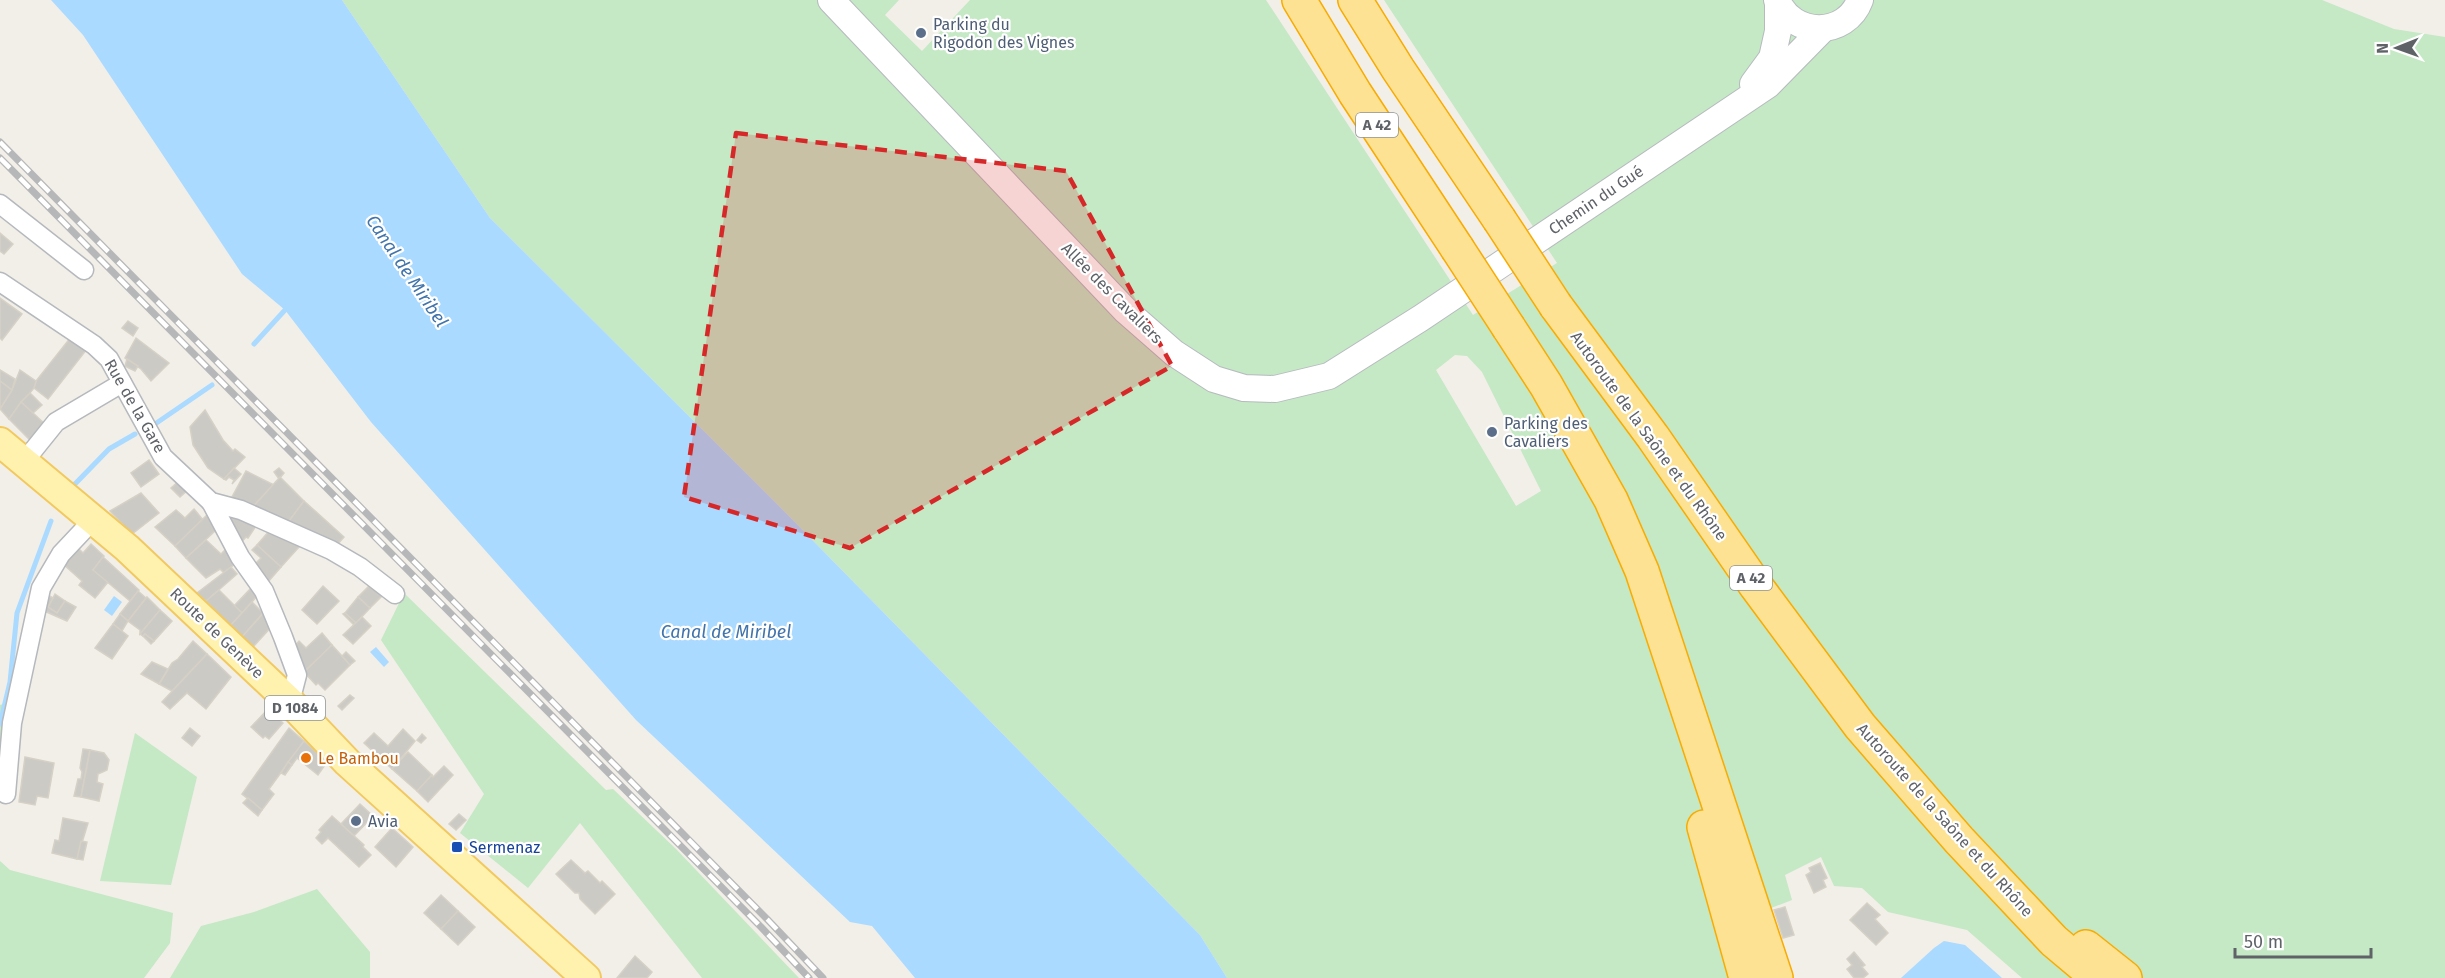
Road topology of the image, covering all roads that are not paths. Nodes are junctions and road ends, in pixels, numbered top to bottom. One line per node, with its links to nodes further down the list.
1 (831, 0): 13 (street, Allée des Cavaliers)
2 (1299, 0): 16 (highway, A 42, bridge)
3 (1355, 0): 8 (highway, Autoroute de la Saône et du Rhône / A 42)
4 (1377, 0): 8 (highway)
5 (1860, 0): 7 (street, Chemin du Gué)
6 (1777, 2): 7 (street); 9 (street, Chemin du Gué)
7 (1823, 29): 9 (street, Chemin du Gué)
8 (1398, 69): 23 (highway, Autoroute de la Saône et du Rhône / A 42, bridge)
9 (1735, 108): 13 (street, Chemin du Gué)
10 (0, 204): 11 (street)
11 (84, 270)
12 (0, 282): 14 (street, Rue de la Gare)
13 (1458, 293)
14 (123, 383): 17 (street); 18 (street, Rue de la Gare)
15 (0, 442): 17 (main road, Route de Genève / D 1084)
16 (1580, 443): 25 (highway); 26 (highway, A 42)
17 (23, 463): 19 (main road, Route de Genève / D 1084)
18 (211, 502): 20 (street, Rue de la Gare); 21 (street)
19 (93, 520): 21 (main road, Route de Genève / D 1084); 22 (street)
20 (395, 594)
21 (290, 702): 24 (main road, Route de Genève / D 1084)
22 (6, 794)
23 (1959, 840): 27 (highway, Autoroute de la Saône et du Rhône / A 42); 28 (highway)
24 (586, 978)
25 (1746, 978)
26 (1776, 978)
27 (2098, 978)
28 (2125, 978)

